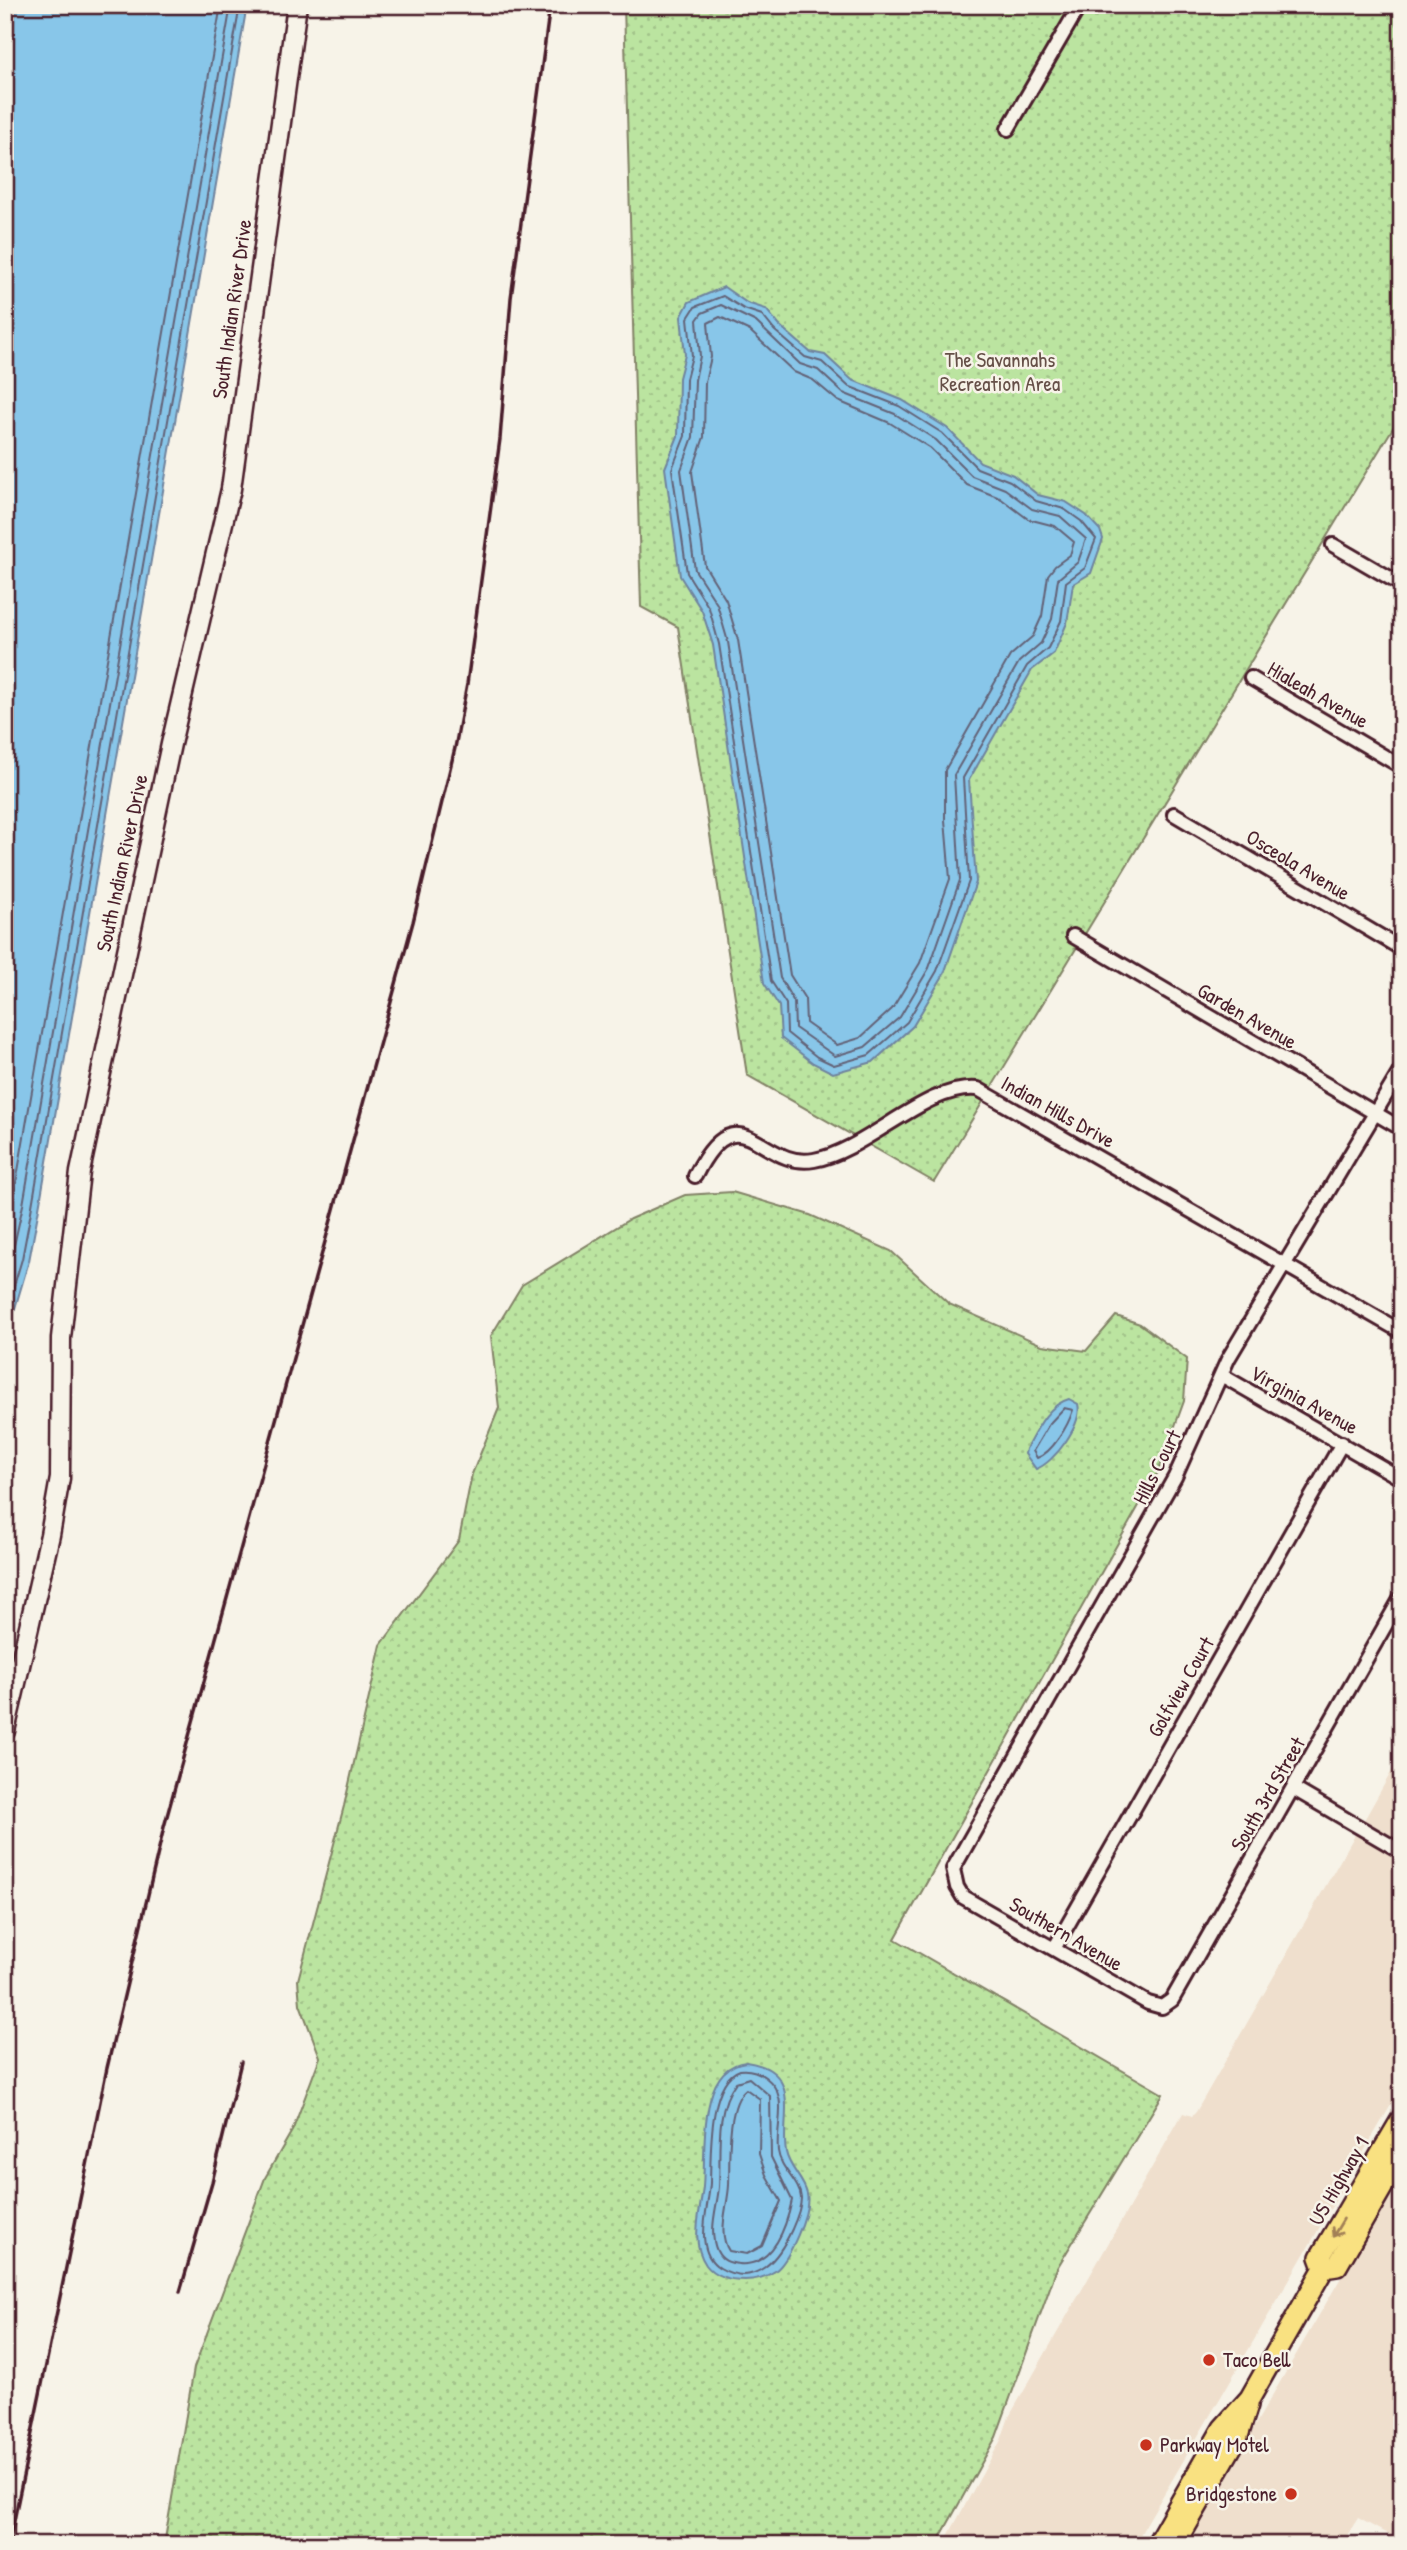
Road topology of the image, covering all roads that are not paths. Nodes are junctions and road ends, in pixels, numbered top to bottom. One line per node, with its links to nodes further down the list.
1 (297, 5): 21 (main road, South Indian River Drive)
2 (1080, 5): 3 (street)
3 (1008, 129)
4 (1334, 545): 5 (street)
5 (1402, 585)
6 (1251, 678): 7 (street, Hialeah Avenue)
7 (1402, 766)
8 (1174, 814): 10 (street, Osceola Avenue)
9 (1073, 936): 12 (street, Garden Avenue)
10 (1402, 949)
11 (1402, 1068): 12 (street, Hills Court)
12 (1375, 1113): 13 (street, Garden Avenue); 15 (street, Hills Court)
13 (1402, 1129)
14 (695, 1176): 15 (street, Indian Hills Drive)
15 (1286, 1265): 16 (street, Indian Hills Drive); 17 (street, Hills Court)
16 (1402, 1332)
17 (1223, 1376): 18 (street, Virginia Avenue); 24 (street, Hills Court)
18 (1342, 1443): 19 (street, Virginia Avenue); 25 (street, Golfview Court)
19 (1402, 1479)
20 (1402, 1596): 22 (street, South 3rd Street)
21 (5, 1731)
22 (1294, 1789): 23 (street); 26 (street, South 3rd Street)
23 (1402, 1852)
24 (957, 1887): 25 (street, Southern Avenue)
25 (1054, 1949): 26 (street, Southern Avenue)
26 (1162, 2007)
27 (1402, 2118): 29 (main road, US Highway 1, one-way to 29)
28 (1402, 2153): 29 (main road, US Highway 1)
29 (1324, 2268): 30 (main road, US Highway 1)
30 (1250, 2398): 31 (main road, US Highway 1); 32 (main road, US Highway 1)
31 (1156, 2545)
32 (1175, 2545)

